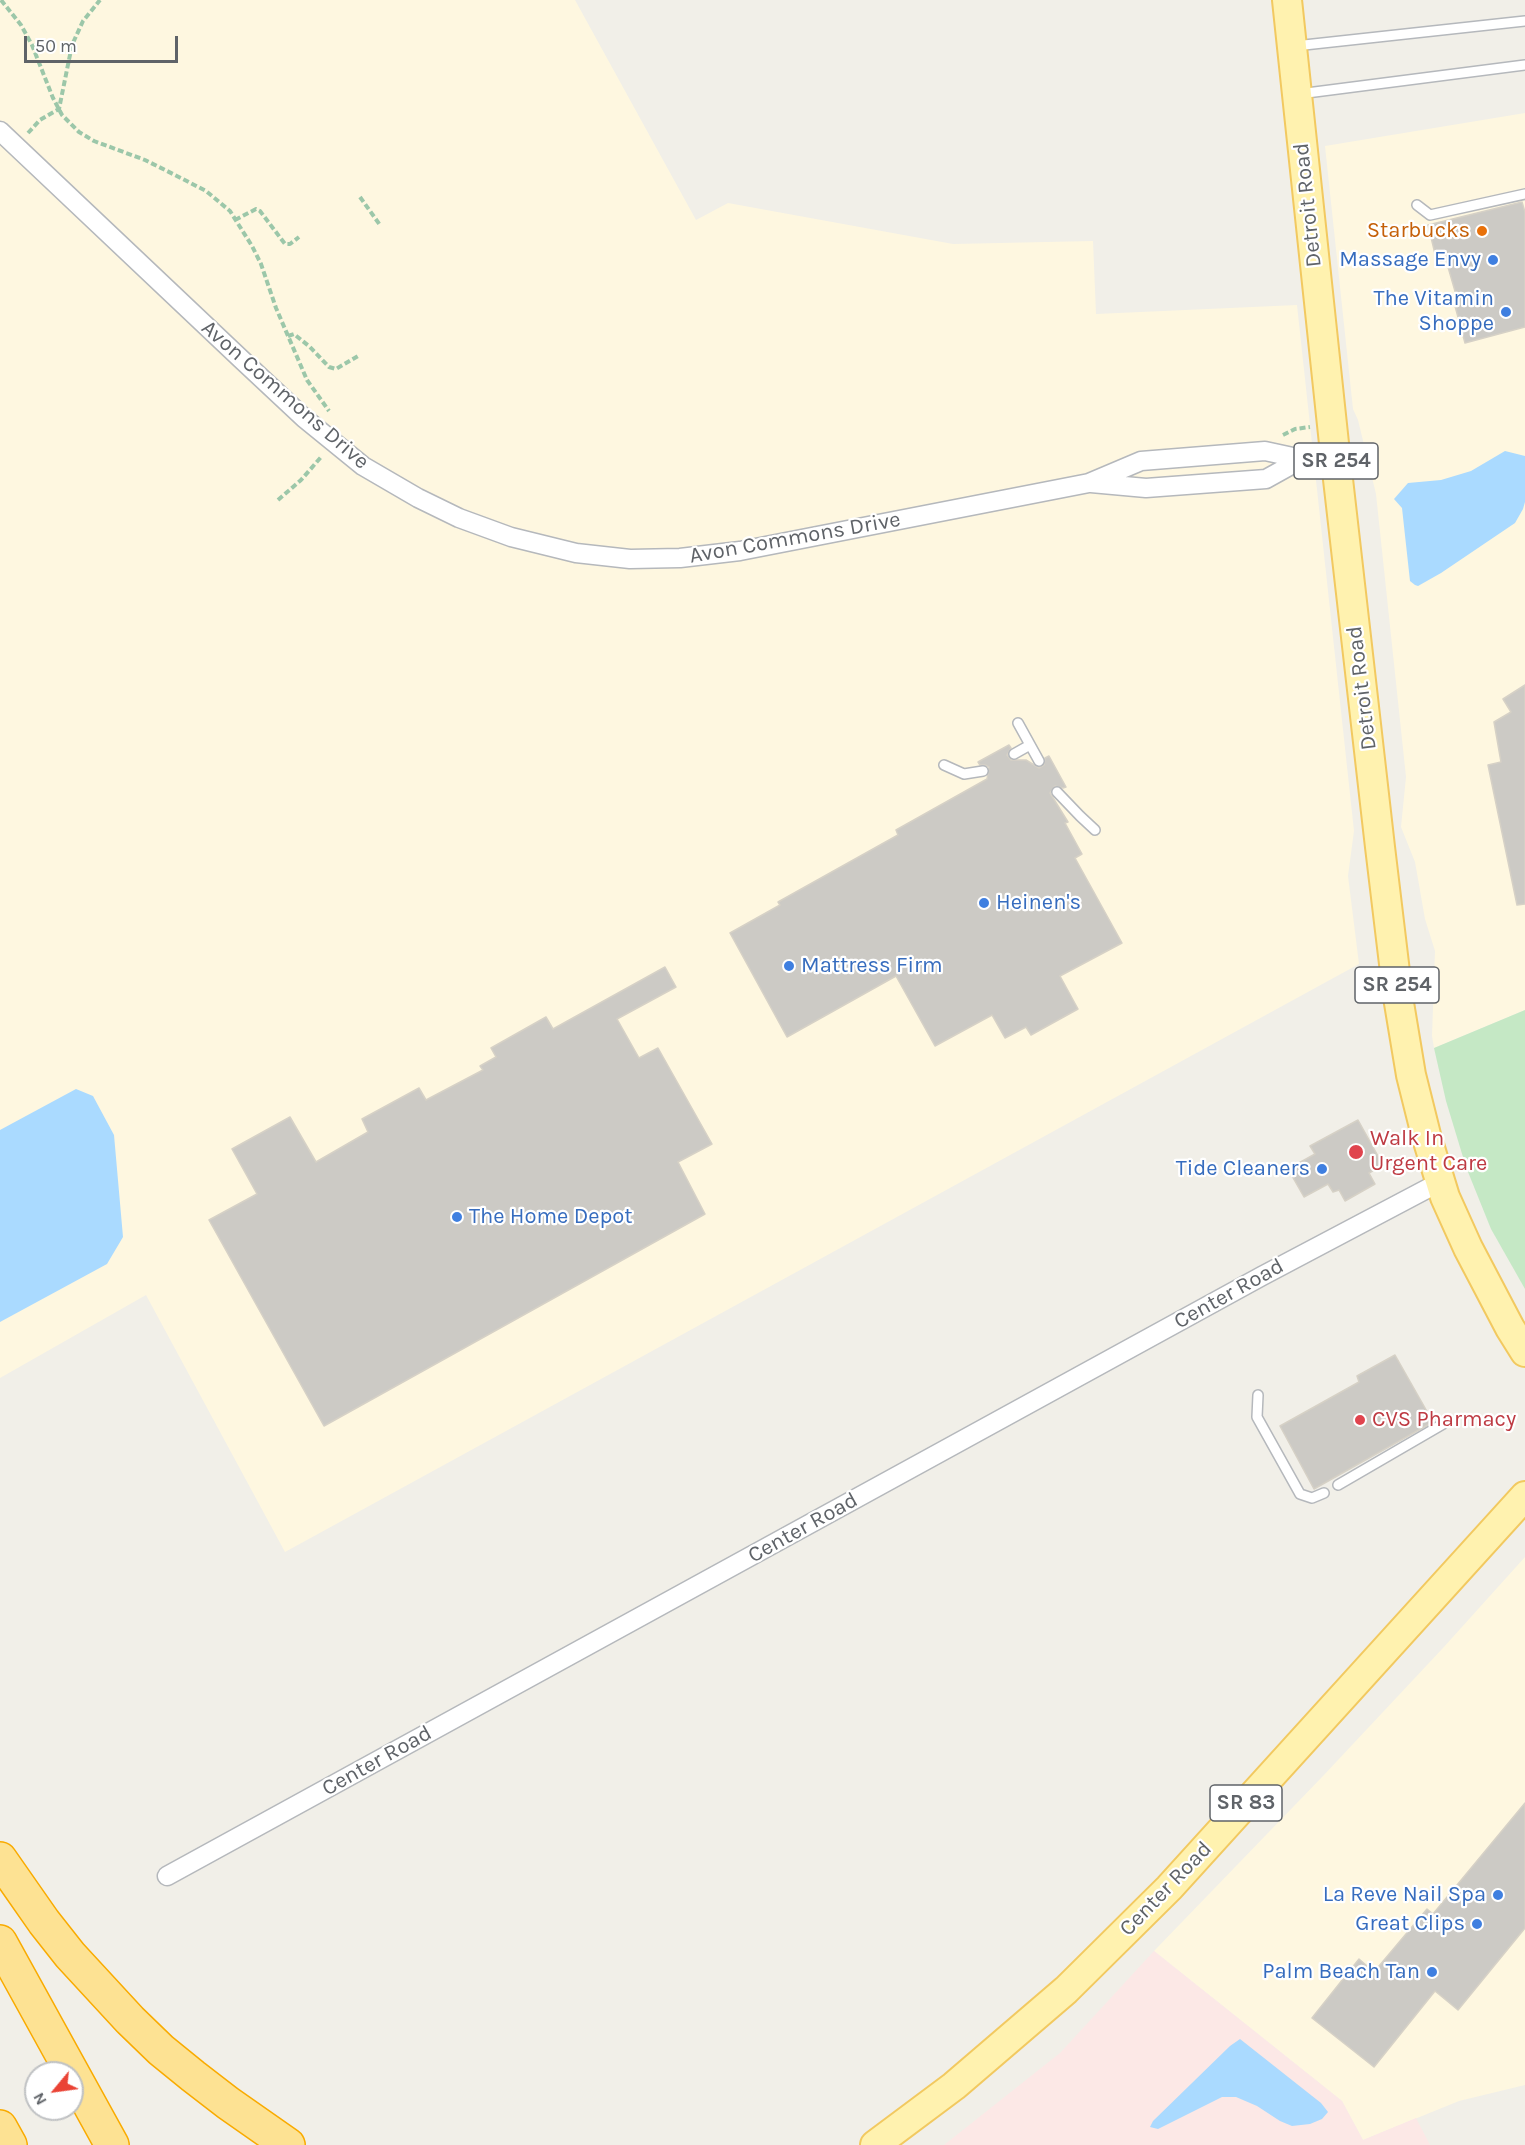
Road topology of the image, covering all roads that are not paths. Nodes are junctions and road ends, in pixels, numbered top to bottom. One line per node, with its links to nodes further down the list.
1 (1287, 0): 3 (main road, Detroit Road / SR 254)
2 (1525, 21): 3 (lane)
3 (1291, 47): 5 (main road, Detroit Road / SR 254)
4 (1525, 65): 5 (lane)
5 (1296, 95): 9 (main road, Detroit Road / SR 254)
6 (0, 131): 11 (street, Avon Commons Drive)
7 (1525, 194): 8 (lane)
8 (1417, 204)
9 (1335, 453): 10 (street, Avon Commons Drive); 20 (main road, Detroit Road / SR 254)
10 (1302, 459): 11 (street, Avon Commons Drive); 11 (street, Avon Commons Drive)
11 (1089, 483)
12 (1018, 723): 13 (lane)
13 (1030, 745): 14 (lane); 15 (lane)
14 (1014, 754)
15 (1039, 761)
16 (944, 765): 17 (lane)
17 (983, 771)
18 (1057, 792): 19 (lane)
19 (1095, 830)
20 (1440, 1182): 21 (main road, Detroit Road / SR 254); 28 (street, Center Road)
21 (1525, 1352)
22 (1258, 1395): 25 (lane)
23 (1443, 1424): 24 (lane)
24 (1338, 1485)
25 (1324, 1493)
26 (1525, 1496): 34 (main road, Center Road / SR 83)
27 (0, 1859): 33 (highway)
28 (167, 1876)
29 (0, 1942): 32 (highway)
30 (0, 2127): 31 (highway)
31 (10, 2145)
32 (112, 2145)
33 (288, 2145)
34 (875, 2145)

